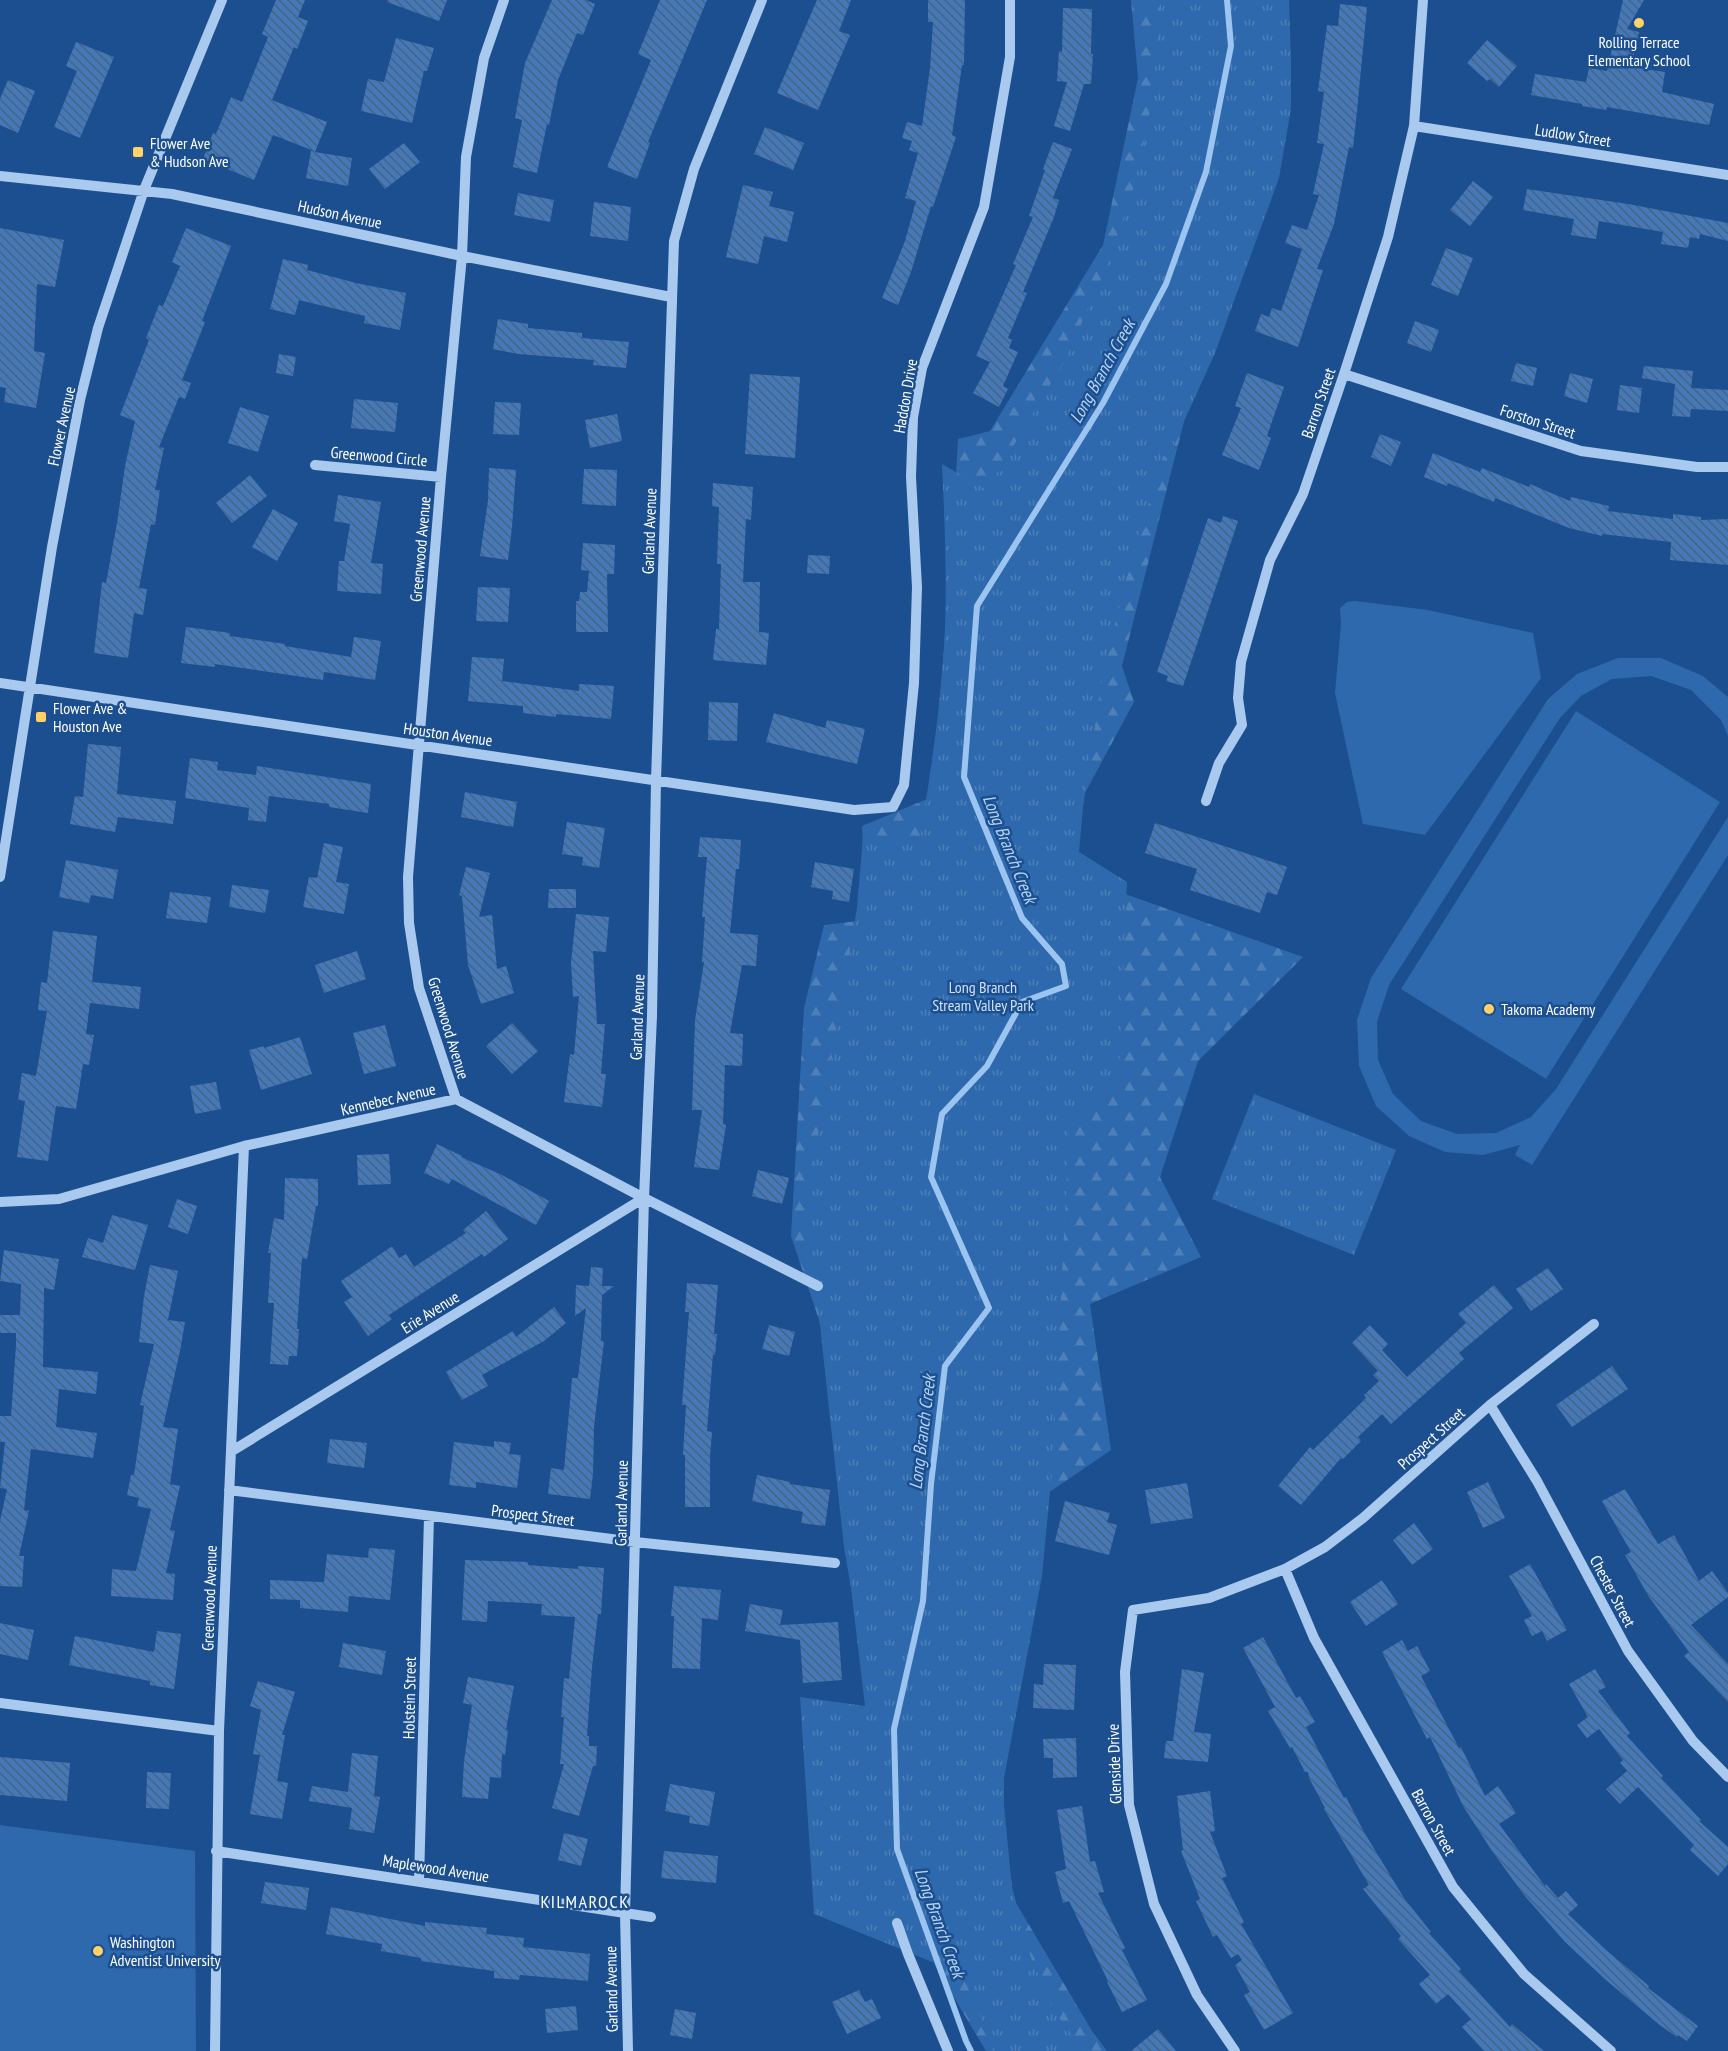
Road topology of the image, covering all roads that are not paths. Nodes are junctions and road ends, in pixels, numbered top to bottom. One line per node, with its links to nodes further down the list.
1 (222, 0): 9 (street, Flower Avenue)
2 (504, 0): 10 (street, Greenwood Avenue)
3 (762, 0): 11 (street, Garland Avenue)
4 (1010, 0): 21 (street, Haddon Drive)
5 (1423, 0): 6 (street, Barron Street)
6 (1414, 126): 7 (street, Ludlow Street); 12 (street, Barron Street)
7 (1728, 175)
8 (0, 176): 9 (street, Hudson Avenue)
9 (144, 190): 10 (street, Hudson Avenue); 17 (street, Flower Avenue)
10 (462, 256): 11 (street, Hudson Avenue); 15 (street, Greenwood Avenue)
11 (671, 297): 19 (street, Garland Avenue)
12 (1344, 374): 14 (street, Forston Street); 20 (street, Barron Street)
13 (315, 465): 15 (street, Greenwood Circle)
14 (1728, 467)
15 (441, 477): 18 (street, Greenwood Avenue)
16 (0, 683): 17 (street, Houston Avenue)
17 (31, 687): 18 (street, Houston Avenue); 22 (street, Flower Avenue)
18 (419, 745): 19 (street, Houston Avenue); 23 (street, Greenwood Avenue)
19 (656, 780): 21 (street, Houston Avenue); 25 (street, Garland Avenue)
20 (1206, 801)
21 (892, 807)
22 (0, 877)
23 (456, 1099): 24 (street, Kennebec Avenue); 25 (street, Kennebec Avenue)
24 (244, 1146): 26 (street, Kennebec Avenue); 30 (street, Greenwood Avenue)
25 (644, 1198): 27 (street, Kennebec Avenue); 30 (street, Erie Avenue); 33 (street, Garland Avenue)
26 (0, 1202)
27 (818, 1286)
28 (1594, 1324): 29 (street, Prospect Street)
29 (1490, 1405): 35 (street, Prospect Street); 38 (street, Chester Street)
30 (232, 1451): 31 (street, Greenwood Avenue)
31 (229, 1490): 32 (street, Prospect Street); 37 (street, Greenwood Avenue)
32 (429, 1517): 33 (street, Prospect Street); 40 (street, Holstein Street)
33 (635, 1542): 34 (street, Prospect Street); 41 (street, Garland Avenue)
34 (835, 1563)
35 (1285, 1569): 47 (street, Glenside Drive); 48 (street, Barron Street)
36 (0, 1703): 37 (street)
37 (219, 1731): 39 (street, Greenwood Avenue)
38 (1728, 1777)
39 (216, 1851): 40 (street, Maplewood Avenue); 44 (street, Greenwood Avenue)
40 (419, 1881): 41 (street, Maplewood Avenue)
41 (625, 1913): 42 (street, Maplewood Avenue); 45 (street, Garland Avenue)
42 (651, 1917)
43 (897, 1923): 46 (street)
44 (215, 2051)
45 (628, 2051)
46 (948, 2051)
47 (1235, 2051)
48 (1611, 2051)

